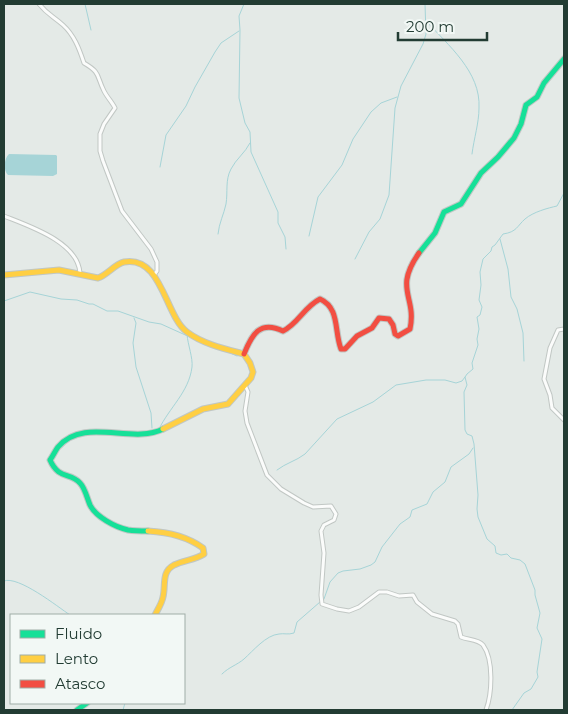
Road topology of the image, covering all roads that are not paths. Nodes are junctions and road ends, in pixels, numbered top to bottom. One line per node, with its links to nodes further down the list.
1 (39, 4): 6 (street)
2 (564, 59): 8 (street)
3 (4, 216): 4 (street)
4 (80, 273): 5 (street); 6 (street)
5 (4, 275)
6 (154, 275): 8 (street)
7 (564, 330): 10 (street)
8 (244, 354): 9 (street)
9 (245, 385): 11 (street); 12 (street)
10 (564, 420)
11 (155, 614)
12 (486, 710)

